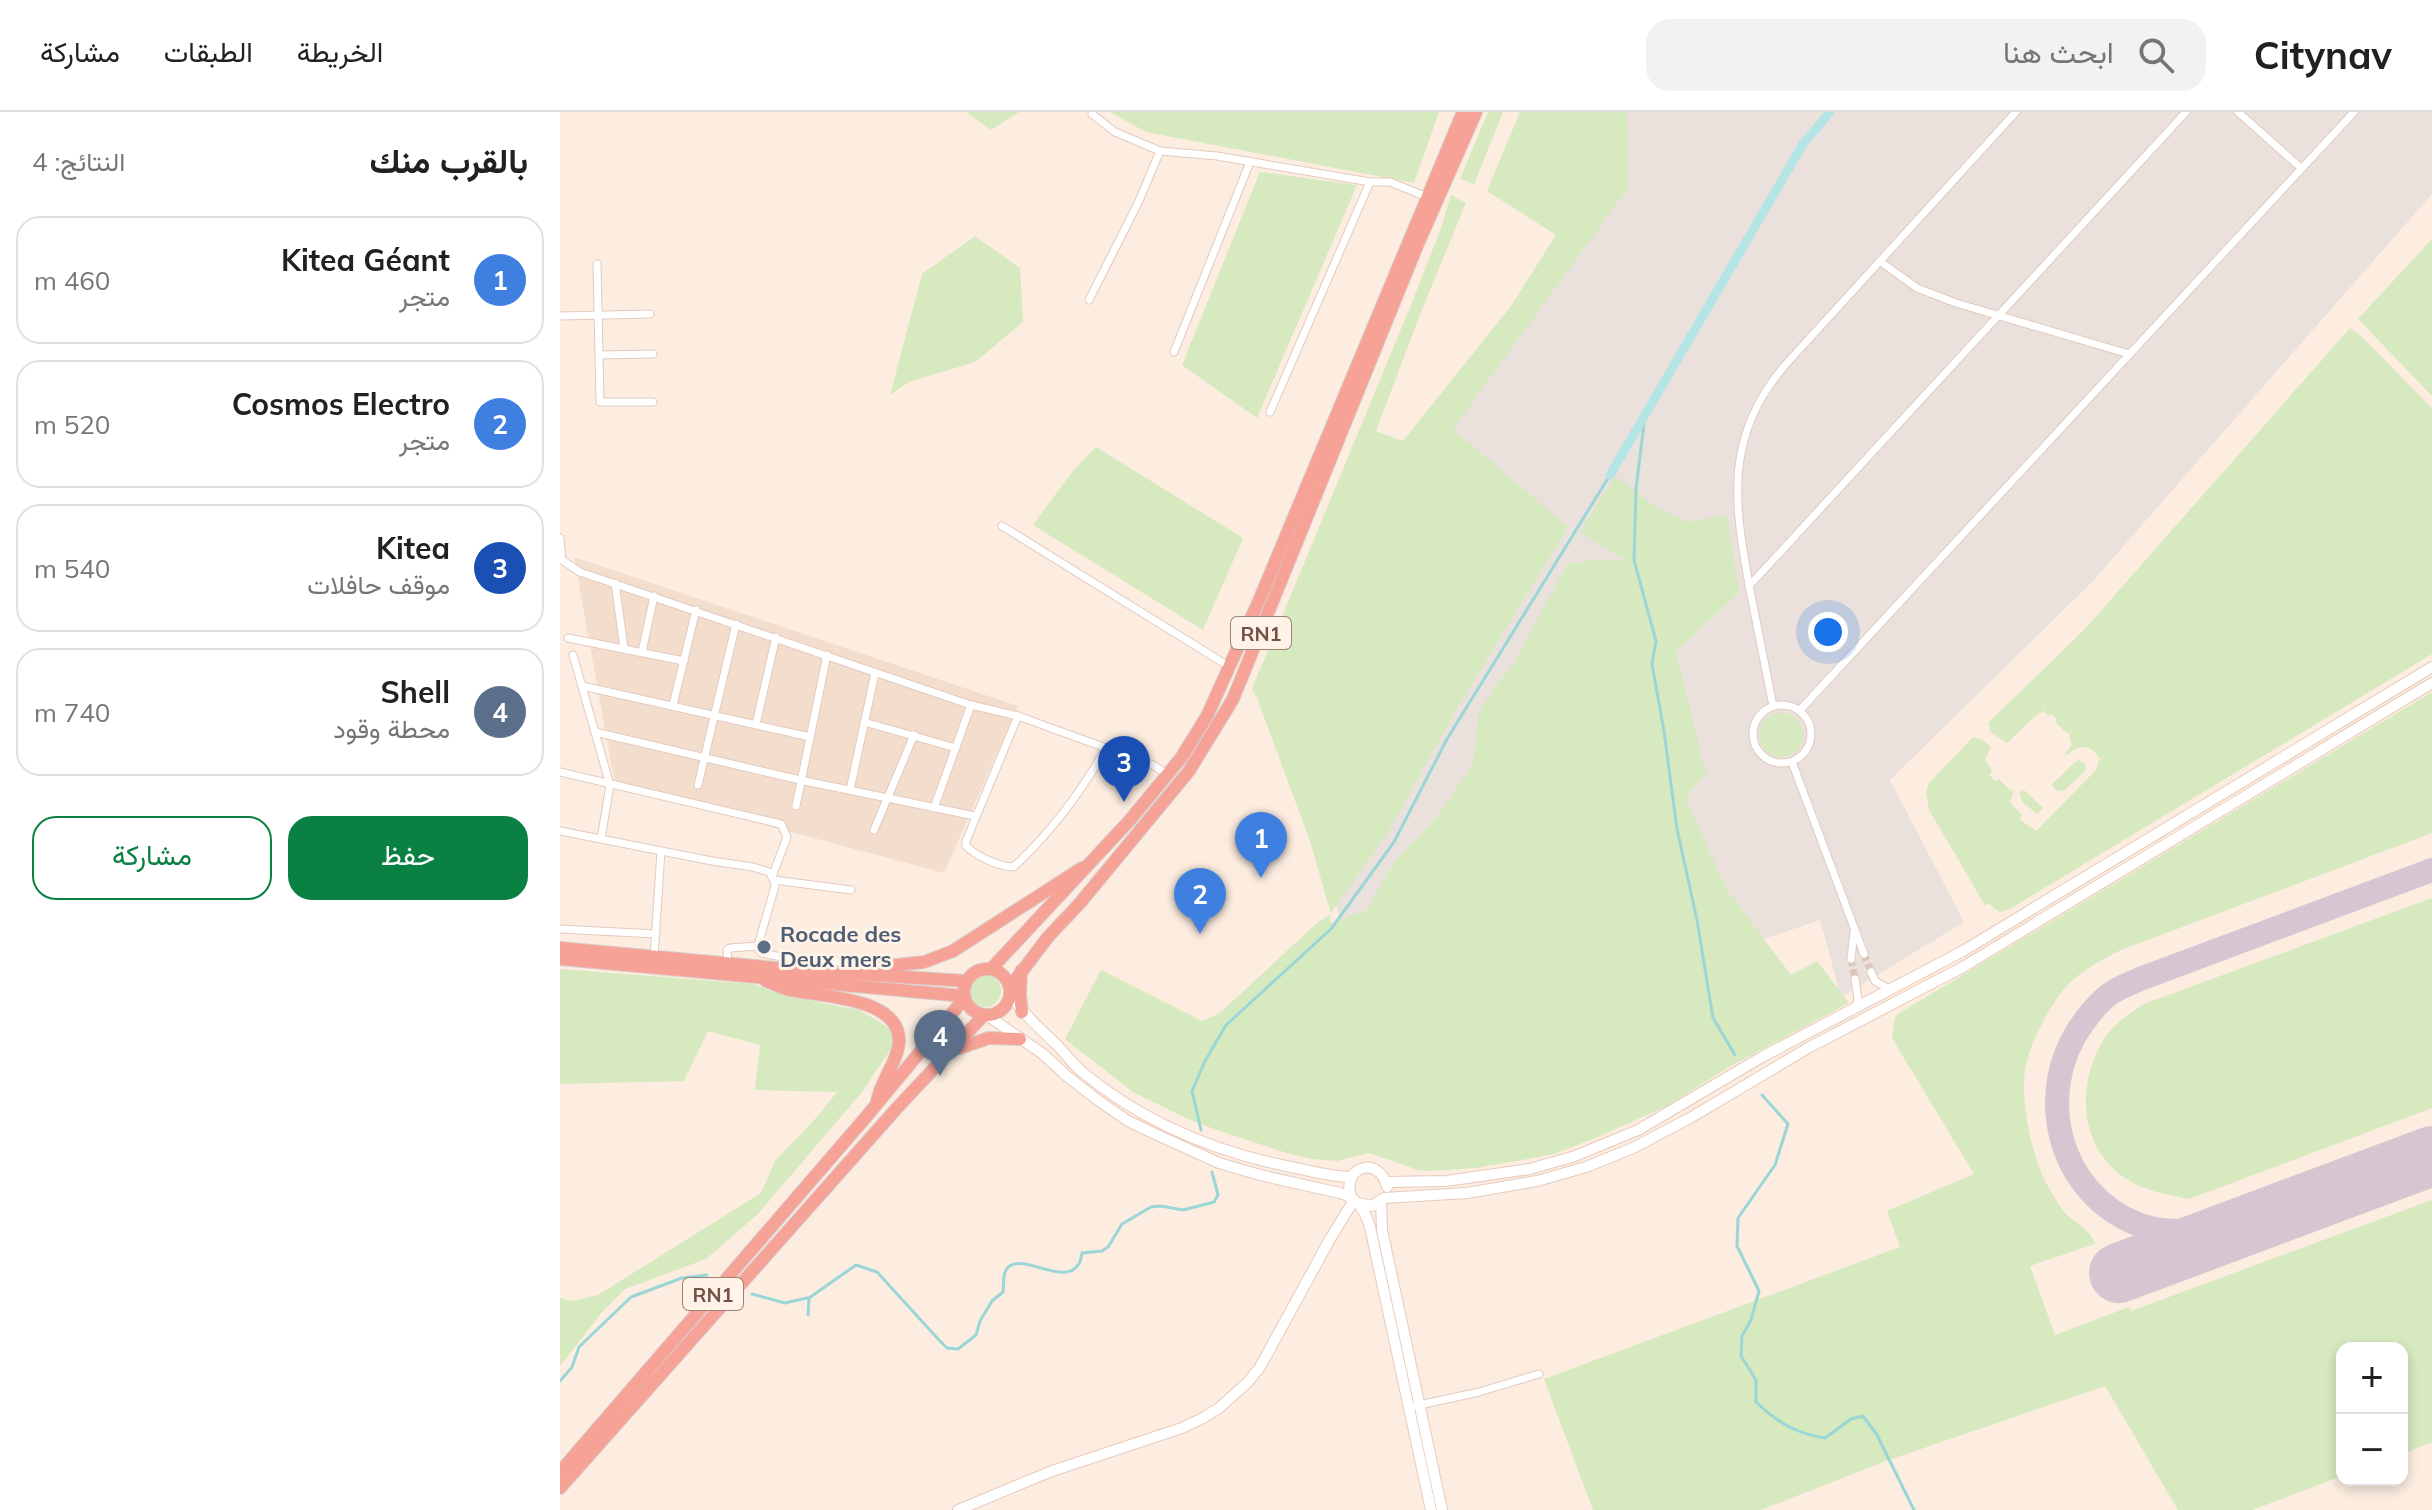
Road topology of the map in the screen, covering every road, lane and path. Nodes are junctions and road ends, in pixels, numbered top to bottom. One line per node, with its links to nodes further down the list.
1 (1463, 112): 12 (highway, RN1)
2 (1476, 112): 94 (highway, RN1)
3 (2016, 112): 13 (street)
4 (2186, 112): 19 (street)
5 (2238, 112): 10 (street)
6 (2354, 112): 10 (street)
7 (1092, 114): 8 (street)
8 (1160, 151): 9 (street); 15 (street)
9 (1250, 162): 11 (street); 20 (street)
10 (2301, 168): 22 (street)
11 (1370, 182): 12 (street); 25 (street)
12 (1427, 197): 40 (highway, RN1)
13 (1881, 262): 19 (street); 29 (street)
14 (597, 264): 17 (street)
15 (1089, 300)
16 (650, 314): 17 (street)
17 (597, 315): 18 (street); 23 (street)
18 (560, 316)
19 (1998, 316): 22 (street); 29 (street)
20 (1174, 352)
21 (653, 354): 23 (street)
22 (2129, 354): 48 (street)
23 (599, 355): 24 (street)
24 (653, 402)
25 (1270, 412)
26 (1002, 526): 40 (street)
27 (560, 538): 28 (street)
28 (615, 583): 30 (street); 35 (street)
29 (1749, 586): 47 (street)
30 (654, 596): 31 (street); 36 (street)
31 (696, 610): 32 (street); 39 (street)
32 (736, 624): 33 (street); 49 (street)
33 (776, 637): 38 (street); 52 (street)
34 (568, 638): 35 (street)
35 (624, 648): 36 (street)
36 (642, 652): 39 (street)
37 (573, 655): 44 (street)
38 (827, 655): 42 (street); 55 (street)
39 (684, 661): 45 (street)
40 (1230, 667): 61 (highway, RN1)
41 (2432, 667): 78 (street)
42 (875, 673): 46 (street); 51 (street)
43 (2432, 683): 83 (street)
44 (582, 686): 45 (street); 53 (street)
45 (673, 705): 49 (street)
46 (971, 705): 50 (street); 56 (street)
47 (1773, 706): 48 (street); 59 (street)
48 (1800, 710): 59 (street)
49 (715, 714): 52 (street); 58 (street)
50 (1018, 716): 57 (street); 69 (street)
51 (864, 722): 54 (street); 65 (street)
52 (756, 724): 55 (street)
53 (595, 732): 58 (street); 63 (street)
54 (914, 735): 56 (street); 66 (street)
55 (810, 737): 62 (street)
56 (956, 748): 68 (street)
57 (1106, 748): 61 (street); 69 (street)
58 (705, 758): 62 (street); 64 (street)
59 (1792, 762): 79 (street)
60 (560, 772): 63 (street)
61 (1168, 775): 74 (highway, RN1)
62 (800, 780): 65 (street); 67 (street)
63 (610, 785): 72 (street); 75 (street)
64 (698, 785)
65 (850, 790): 66 (street)
66 (889, 798): 68 (street); 70 (street)
67 (796, 806)
68 (934, 808): 69 (street)
69 (975, 816)
70 (874, 830)
71 (560, 831): 72 (street)
72 (601, 839): 73 (street)
73 (661, 851): 75 (street); 81 (street)
74 (1094, 861): 93 (highway, RN1); 95 (highway)
75 (773, 878): 76 (street); 84 (street)
76 (851, 890)
77 (560, 929): 80 (street)
78 (2000, 929): 82 (street); 83 (street)
79 (1855, 930): 88 (street); 91 (street)
80 (599, 931): 81 (street); 87 (street)
81 (656, 934): 89 (street)
82 (1987, 937): 86 (street); 99 (street)
83 (2007, 940): 86 (street)
84 (758, 946): 92 (street); 95 (street)
85 (560, 948): 87 (highway)
86 (1994, 948): 112 (street)
87 (597, 952): 89 (highway)
88 (1864, 954)
89 (654, 958): 92 (highway)
90 (560, 959): 96 (highway)
91 (1851, 959)
92 (728, 963): 95 (highway)
93 (991, 969): 98 (highway, RN1); 100 (highway)
94 (1021, 970): 100 (highway, RN1); 104 (highway)
95 (872, 971): 98 (highway)
96 (756, 977): 101 (highway); 108 (highway)
97 (1855, 979): 103 (street)
98 (966, 981): 101 (highway, RN1)
99 (1891, 990): 102 (street); 102 (street)
100 (1010, 991): 104 (street); 105 (highway, RN1)
101 (964, 997): 105 (highway); 108 (highway, RN1)
102 (1867, 1002): 103 (street)
103 (1854, 1009): 110 (street)
104 (1022, 1012): 109 (street)
105 (986, 1016): 106 (street); 107 (highway, RN1)
106 (1020, 1039): 107 (highway); 111 (street)
107 (952, 1051): 116 (highway, RN1)
108 (876, 1105): 115 (highway, RN1)
109 (1352, 1177): 110 (street); 111 (street)
110 (1387, 1182): 112 (street)
111 (1355, 1200): 112 (street); 114 (street); 117 (street)
112 (1382, 1200): 114 (street)
113 (1539, 1374): 114 (street)
114 (1414, 1406): 118 (street); 119 (street)
115 (560, 1472)
116 (560, 1488)
117 (958, 1510)
118 (1431, 1510)
119 (1442, 1510)

